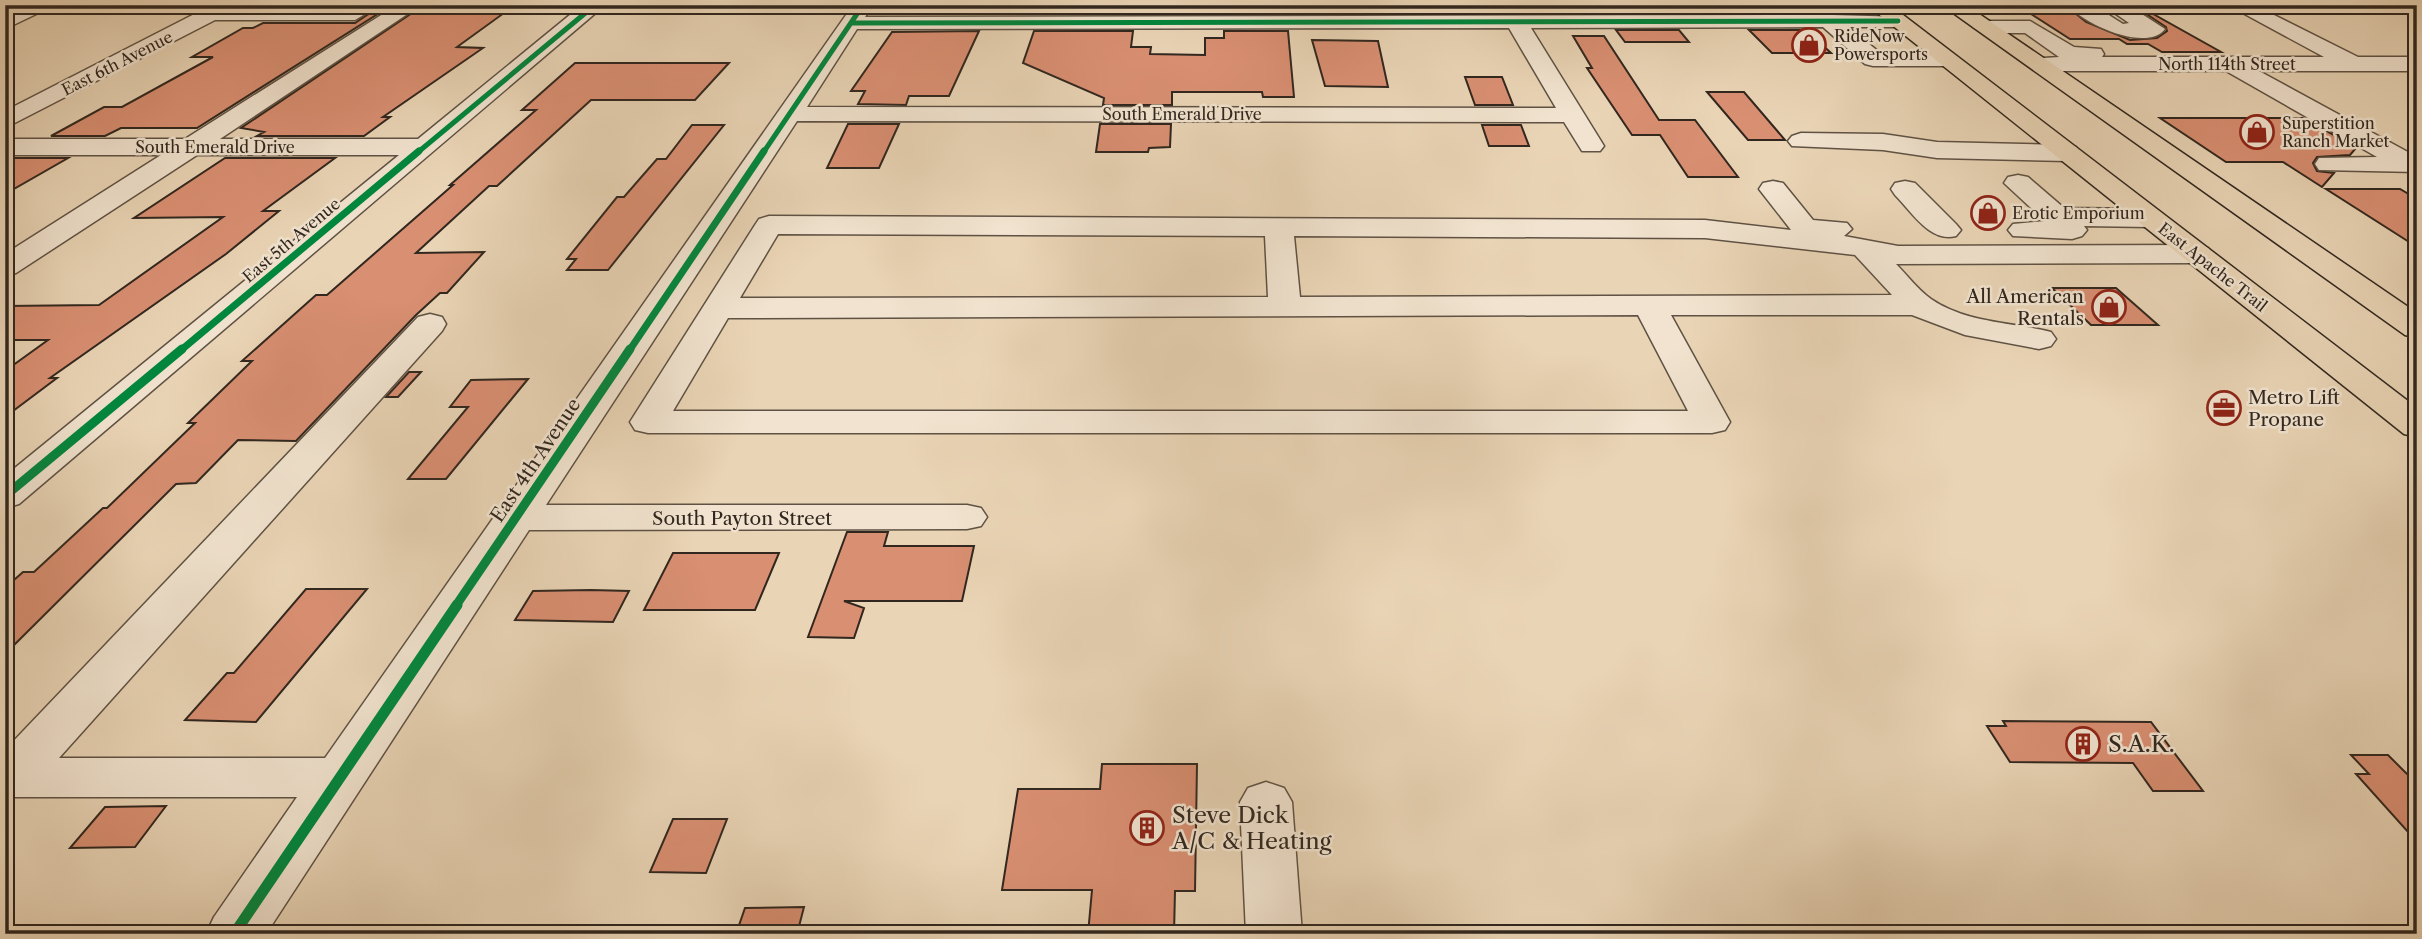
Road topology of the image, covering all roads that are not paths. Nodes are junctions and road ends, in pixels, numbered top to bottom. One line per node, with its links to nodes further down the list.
1 (45, 5): 16 (street)
2 (411, 5): 32 (street)
3 (595, 5): 33 (street, East 5th Avenue)
4 (1810, 5): 15 (street)
5 (1952, 5): 18 (main road)
6 (2010, 5): 19 (street)
7 (2113, 5): 9 (street)
8 (2238, 5): 24 (street)
9 (2068, 8)
10 (220, 10): 12 (street); 28 (street, East 6th Avenue)
11 (1888, 13): 15 (street); 21 (main road, East Apache Trail)
12 (355, 14)
13 (858, 14): 17 (street); 26 (street, East 4th Avenue)
14 (1540, 14): 15 (street); 17 (street)
15 (1830, 22): 21 (street)
16 (5, 23)
17 (1517, 23): 27 (street)
18 (1984, 27): 19 (street); 22 (main road)
19 (2030, 27): 20 (street)
20 (2133, 54)
21 (1947, 59): 34 (main road, East Apache Trail)
22 (2037, 64): 23 (street, North 114th Street); 52 (main road)
23 (2231, 64): 24 (street, North 114th Street); 36 (street)
24 (2356, 64): 25 (street, North 114th Street)
25 (2417, 64)
26 (790, 114): 27 (street, South Emerald Drive); 57 (street, East 4th Avenue)
27 (1573, 115): 30 (street)
28 (5, 121)
29 (1801, 141): 34 (street)
30 (1591, 146)
31 (5, 147): 32 (street, South Emerald Drive)
32 (190, 147): 33 (street, South Emerald Drive); 46 (street)
33 (425, 147): 55 (street, East 5th Avenue)
34 (2067, 153): 41 (main road, East Apache Trail)
35 (2328, 164): 36 (street)
36 (2414, 165)
37 (2018, 183): 40 (street)
38 (1773, 189): 43 (street)
39 (1905, 189): 43 (street)
40 (2058, 218): 41 (street); 43 (street)
41 (2150, 218): 45 (main road, East Apache Trail)
42 (1279, 227): 44 (street); 49 (street); 50 (street)
43 (1946, 230)
44 (1864, 247): 45 (street); 48 (street)
45 (2188, 248): 54 (main road, East Apache Trail)
46 (5, 267)
47 (1649, 305): 48 (street); 49 (street); 50 (street)
48 (1918, 305): 53 (street)
49 (1285, 306): 50 (street)
50 (718, 308)
51 (430, 324): 58 (street)
52 (2417, 328)
53 (2039, 339)
54 (2417, 426)
55 (5, 496)
56 (967, 517): 57 (street, South Payton Street)
57 (517, 518): 59 (street, East 4th Avenue)
58 (8, 777): 59 (street)
59 (341, 778): 61 (street, East 4th Avenue)
60 (1266, 802): 62 (street)
61 (234, 934)
62 (1274, 934)

